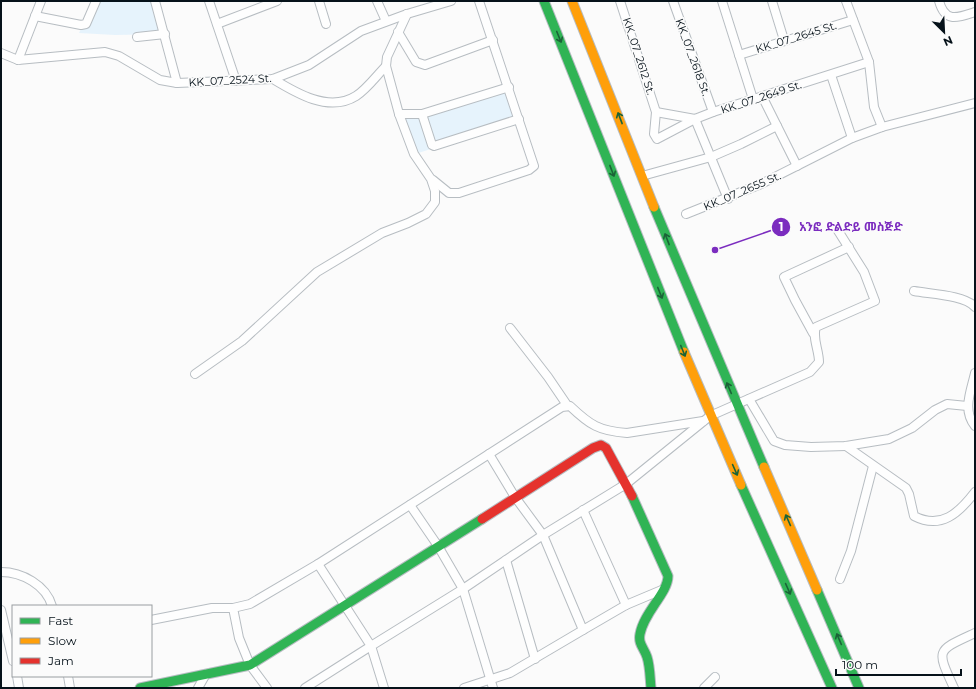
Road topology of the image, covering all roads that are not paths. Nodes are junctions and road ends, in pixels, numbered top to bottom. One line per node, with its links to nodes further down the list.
1 (41, 1): 21 (street)
2 (96, 1): 21 (street)
3 (155, 1): 27 (street)
4 (209, 1): 24 (street)
5 (277, 1): 18 (street)
6 (319, 1): 25 (street)
7 (376, 1): 23 (street)
8 (451, 1): 20 (street, KK_07_2524 St.)
9 (479, 1): 29 (street)
10 (544, 1): 72 (main road, one-way to 72)
11 (572, 1): 55 (main road, one-way to 11)
12 (620, 1): 43 (street, KK_07_2612 St.)
13 (673, 1): 44 (street, KK_07_2618 St.)
14 (722, 1): 32 (street)
15 (772, 1): 30 (street)
16 (846, 1): 22 (street)
17 (939, 1): 19 (street)
18 (262, 4): 24 (street)
19 (975, 12)
20 (407, 14): 23 (street, KK_07_2524 St.); 26 (street)
21 (35, 16): 33 (street)
22 (853, 20): 30 (street, KK_07_2645 St.); 34 (street)
23 (386, 21): 37 (street, KK_07_2524 St.)
24 (217, 24): 38 (street)
25 (326, 24)
26 (398, 32): 29 (street); 35 (street)
27 (165, 34): 28 (street); 39 (street)
28 (137, 37)
29 (494, 40): 40 (street)
30 (784, 40): 32 (street, KK_07_2645 St.)
31 (1, 53): 33 (street, KK_07_2524 St.)
32 (739, 55): 41 (street)
33 (18, 60): 39 (street, KK_07_2524 St.)
34 (869, 62): 36 (street, KK_07_2649 St.); 50 (street)
35 (386, 66): 37 (street); 45 (street)
36 (831, 75): 41 (street, KK_07_2649 St.); 52 (street)
37 (273, 79): 38 (street, KK_07_2524 St.)
38 (236, 81): 39 (street, KK_07_2524 St.)
39 (177, 83)
40 (509, 87): 46 (street); 47 (street)
41 (758, 97): 44 (street, KK_07_2649 St.); 49 (street)
42 (975, 103): 50 (street, KK_07_2655 St.)
43 (656, 112): 48 (street); 51 (street, KK_07_2612 St.)
44 (713, 112): 48 (street, KK_07_2649 St.)
45 (399, 114): 46 (street); 56 (street)
46 (422, 114): 47 (street)
47 (519, 119): 56 (street)
48 (695, 119): 51 (street, KK_07_2649 St.); 53 (street)
49 (777, 126): 53 (street); 54 (street)
50 (882, 127): 52 (street, KK_07_2655 St.)
51 (656, 138)
52 (852, 138): 54 (street, KK_07_2655 St.)
53 (711, 157): 55 (street); 57 (street)
54 (797, 166): 57 (street, KK_07_2655 St.)
55 (642, 176): 68 (main road, one-way to 55)
56 (431, 179): 66 (street)
57 (728, 198): 58 (street, KK_07_2655 St.)
58 (686, 214)
59 (837, 229): 60 (street)
60 (849, 247): 64 (street); 64 (street)
61 (914, 291): 62 (street)
62 (975, 307)
63 (510, 328): 69 (street)
64 (813, 334): 67 (street)
65 (975, 373): 70 (street)
66 (196, 374)
67 (749, 399): 68 (street); 74 (street)
68 (736, 404): 72 (street); 118 (main road, one-way to 68)
69 (567, 405): 72 (street); 75 (street)
70 (967, 406): 71 (street); 74 (street)
71 (972, 414): 73 (street)
72 (707, 418): 77 (street); 117 (main road, one-way to 117)
73 (975, 426)
74 (846, 446): 76 (street)
75 (489, 454): 79 (street); 80 (street)
76 (873, 466): 78 (street); 87 (street)
77 (626, 484): 79 (main road); 81 (street); 89 (main road)
78 (975, 494)
79 (515, 497): 82 (street); 83 (main road)
80 (410, 505): 83 (street); 85 (street)
81 (584, 510): 82 (street); 91 (street)
82 (543, 535): 84 (street); 96 (street)
83 (438, 546): 88 (street); 92 (main road)
84 (506, 560): 88 (street); 100 (street)
85 (318, 564): 92 (street); 93 (street)
86 (1, 572): 90 (street)
87 (840, 579)
88 (463, 589): 98 (street); 106 (street)
89 (664, 589): 91 (street); 115 (main road)
90 (51, 605)
91 (626, 605): 96 (street)
92 (346, 606): 98 (street); 101 (main road)
93 (233, 608): 95 (street); 101 (street)
94 (1, 610): 99 (street)
95 (152, 620)
96 (583, 630): 100 (street)
97 (975, 633): 119 (street)
98 (371, 646): 107 (street); 113 (street)
99 (12, 657)
100 (536, 660): 106 (street)
101 (250, 665): 102 (main road); 112 (street)
102 (206, 674): 110 (main road); 111 (street)
103 (17, 677): 108 (street)
104 (68, 677): 109 (street)
105 (715, 677): 116 (street)
106 (492, 684): 114 (street)
107 (308, 687)
108 (19, 688)
109 (70, 688)
110 (140, 688)
111 (198, 688)
112 (267, 688)
113 (384, 688)
114 (464, 688)
115 (651, 688)
116 (704, 688)
117 (832, 688)
118 (859, 688)
119 (954, 688)

